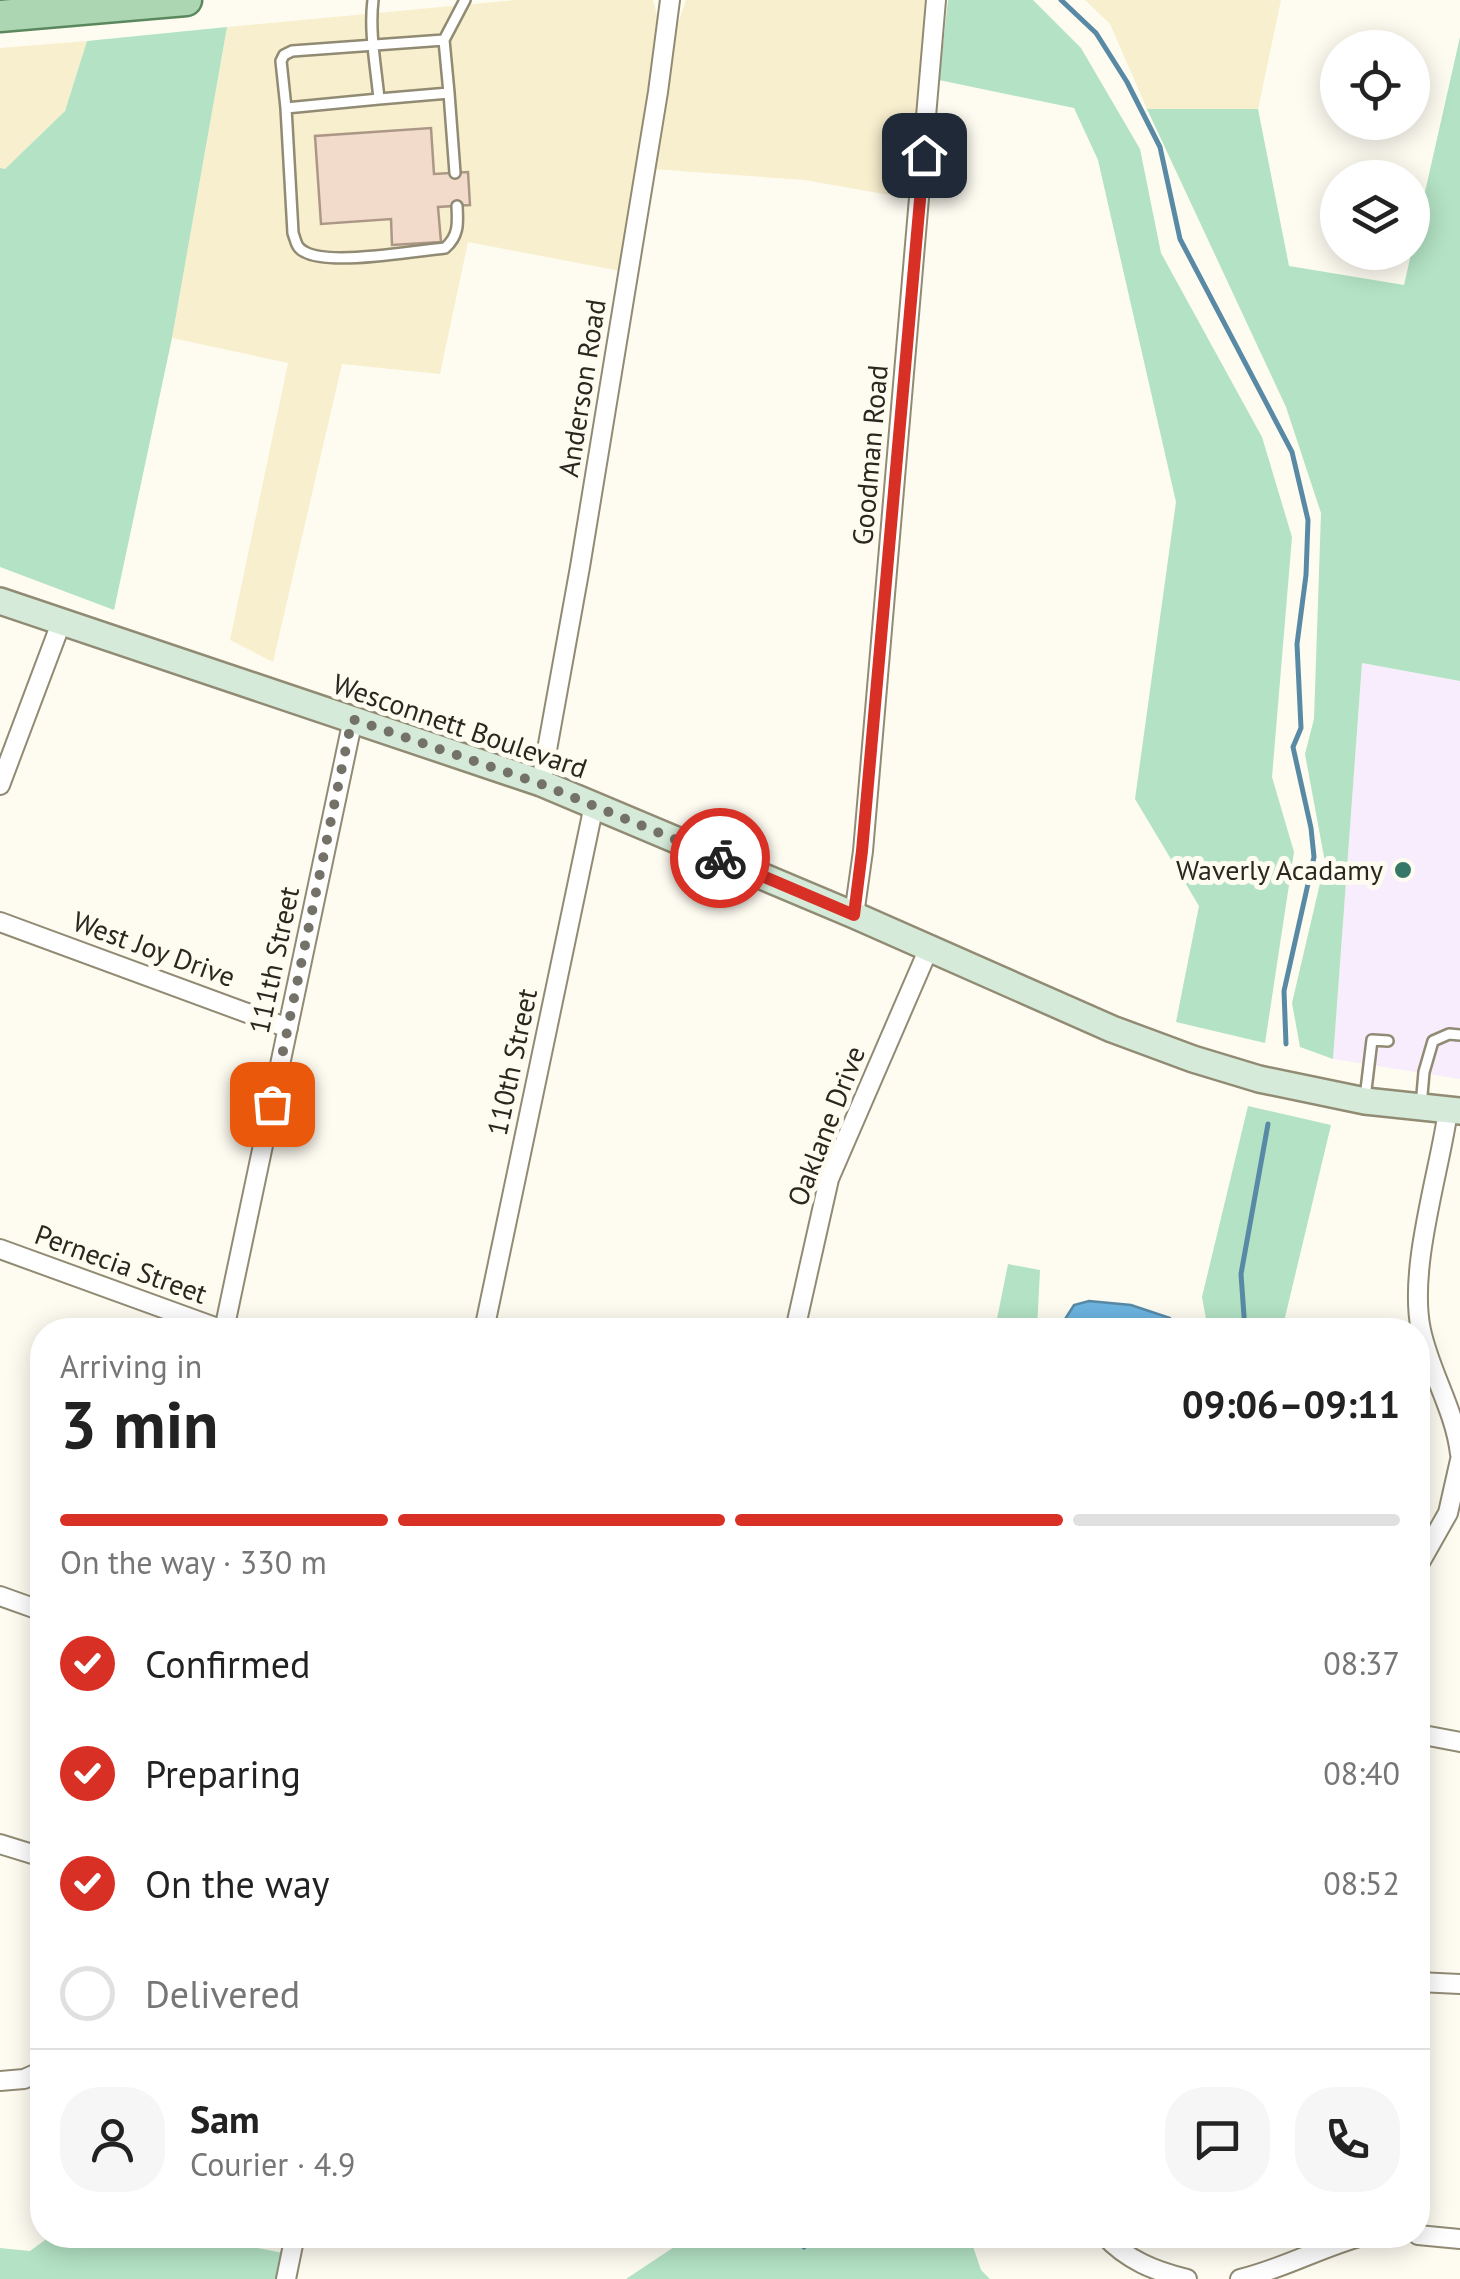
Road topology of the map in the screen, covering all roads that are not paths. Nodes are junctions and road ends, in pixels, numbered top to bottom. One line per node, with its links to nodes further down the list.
1 (12, 0): 7 (main road)
2 (186, 0): 8 (main road)
3 (373, 0): 10 (lane)
4 (465, 0): 9 (lane)
5 (670, 0): 19 (street, Anderson Road)
6 (936, 0): 22 (street, Goodman Road)
7 (0, 1)
8 (0, 16)
9 (444, 40): 10 (lane); 11 (lane)
10 (374, 45): 12 (lane); 13 (lane)
11 (449, 94): 12 (lane); 14 (lane)
12 (380, 99): 13 (lane)
13 (286, 108): 15 (lane)
14 (455, 173)
15 (457, 206)
16 (0, 601): 17 (street, Wesconnett Boulevard)
17 (60, 623): 18 (street, Wesconnett Boulevard); 20 (street)
18 (352, 719): 19 (street, Wesconnett Boulevard); 25 (street, 111th Street)
19 (541, 784): 21 (street, Wesconnett Boulevard)
20 (0, 785)
21 (594, 805): 22 (street, Wesconnett Boulevard); 34 (street, 110th Street)
22 (854, 915): 24 (street, Wesconnett Boulevard)
23 (0, 922): 25 (street, West Joy Drive)
24 (929, 948): 28 (street, Wesconnett Boulevard); 35 (street, Oaklane Drive)
25 (288, 1028): 33 (street, 111th Street)
26 (1460, 1034): 29 (lane)
27 (1388, 1041): 28 (lane)
28 (1365, 1101): 29 (street, Wesconnett Boulevard)
29 (1420, 1108): 30 (street, Wesconnett Boulevard)
30 (1454, 1111): 36 (street)
31 (0, 1249): 32 (street, Pernecia Street)
32 (191, 1318)
33 (227, 1318)
34 (487, 1318)
35 (798, 1318)
36 (1420, 1318)
37 (1430, 1354): 38 (street)
38 (1460, 1457): 39 (street)
39 (1430, 1545)
40 (0, 1596): 41 (street)
41 (30, 1607)
42 (1430, 1736): 43 (street)
43 (1460, 1742)
44 (0, 1844): 45 (street)
45 (30, 1854)
46 (1430, 1983): 47 (street)
47 (1460, 1984)
48 (30, 2076): 49 (street)
49 (0, 2080)
50 (1430, 2236): 51 (street)
51 (1460, 2239)
52 (292, 2248): 55 (street)
53 (1118, 2248): 56 (street)
54 (1323, 2248): 57 (street)
55 (286, 2279)
56 (1187, 2279)
57 (1240, 2279)

